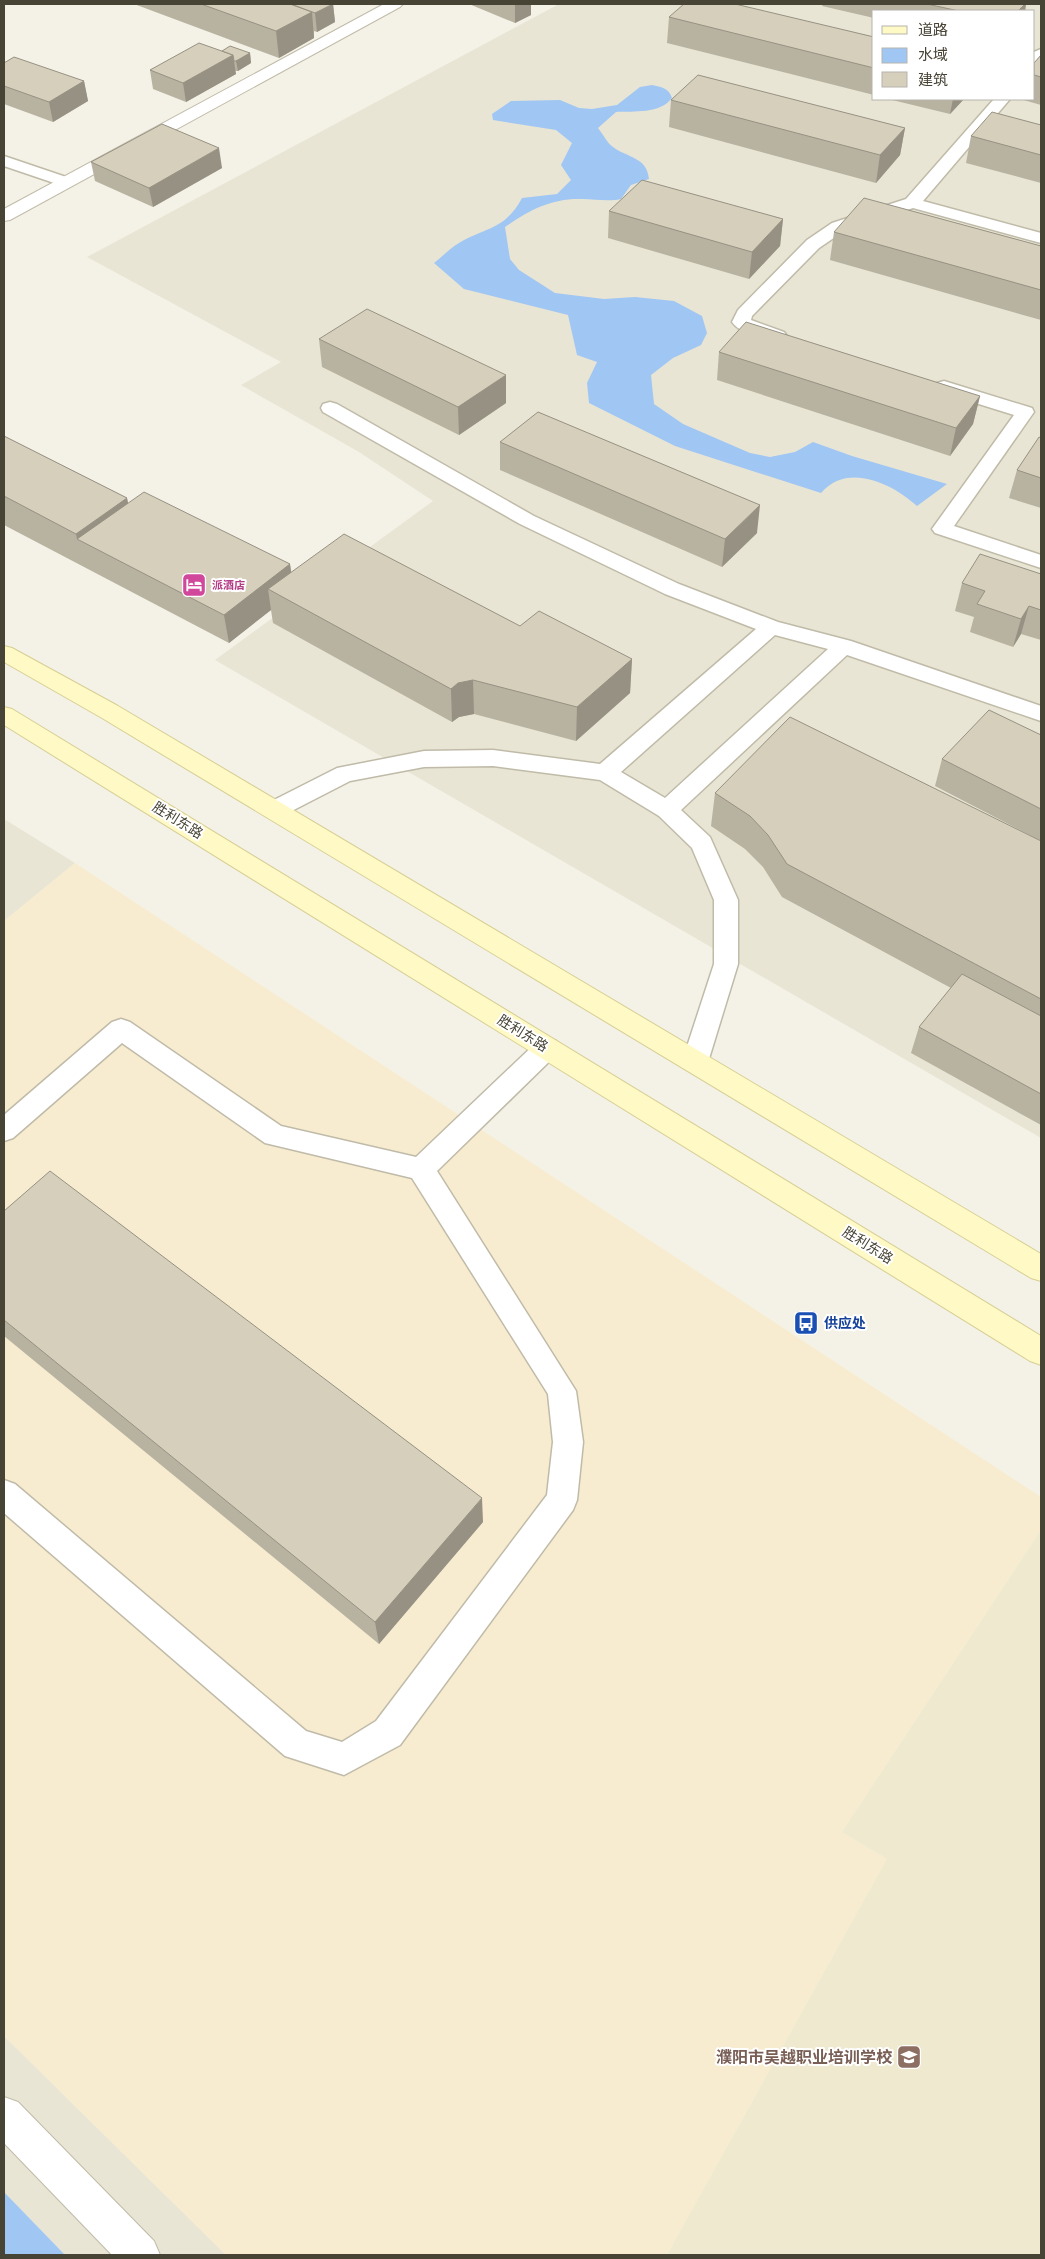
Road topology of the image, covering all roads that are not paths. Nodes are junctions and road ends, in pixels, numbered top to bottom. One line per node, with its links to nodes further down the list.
1 (395, 4): 6 (street)
2 (1001, 100): 3 (lane)
3 (982, 122): 4 (street); 7 (lane)
4 (999, 126)
5 (4, 161): 6 (lane)
6 (66, 182): 8 (street)
7 (912, 203): 9 (lane); 10 (lane)
8 (4, 216)
9 (1041, 238)
10 (796, 342)
11 (930, 383): 13 (lane)
12 (330, 408): 14 (lane)
13 (1041, 562)
14 (771, 627): 15 (lane); 19 (lane)
15 (844, 646): 17 (lane); 21 (lane)
16 (4, 653): 20 (main road)
17 (1041, 714)
18 (4, 715): 22 (main road, 胜利东路)
19 (605, 773): 20 (lane); 21 (lane)
20 (274, 810): 23 (main road)
21 (667, 810): 23 (lane)
22 (547, 1048): 25 (lane); 27 (main road, 胜利东路)
23 (695, 1062): 26 (main road)
24 (4, 1130): 25 (lane)
25 (421, 1169): 28 (lane)
26 (1041, 1269)
27 (1041, 1352)
28 (4, 1494)
29 (4, 2116): 30 (street)
30 (140, 2255)

